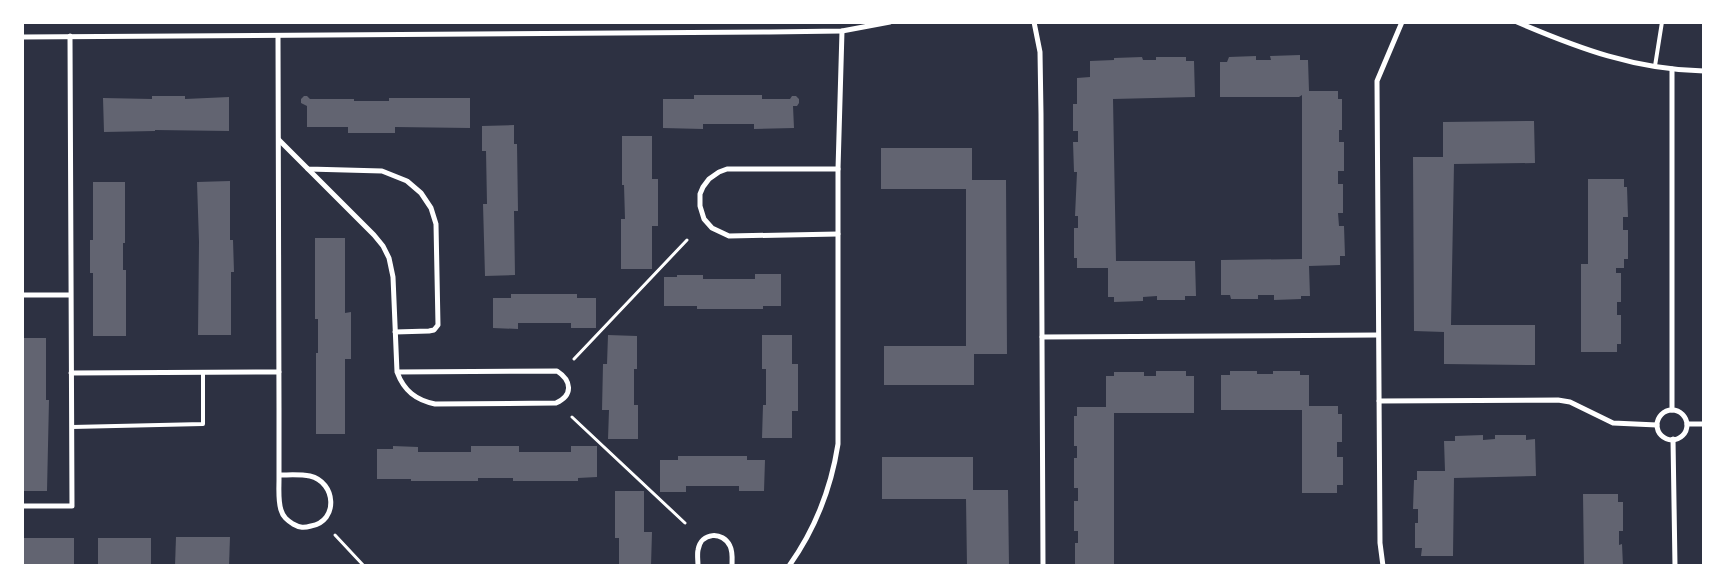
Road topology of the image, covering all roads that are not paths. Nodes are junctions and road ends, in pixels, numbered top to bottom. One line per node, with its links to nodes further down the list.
1 (890, 22): 6 (street)
2 (1034, 22): 21 (street)
3 (1402, 22): 20 (street)
4 (1517, 22): 10 (street)
5 (1662, 22): 10 (lane)
6 (842, 31): 8 (street); 15 (street)
7 (70, 36): 8 (street); 9 (street); 18 (street)
8 (278, 36): 13 (street)
9 (22, 37)
10 (1655, 66): 11 (street)
11 (1672, 69): 12 (street); 27 (street)
12 (1704, 71)
13 (278, 140): 14 (street); 22 (street)
14 (308, 169): 19 (street); 19 (street)
15 (838, 169): 16 (street); 16 (street)
16 (838, 234): 38 (street)
17 (22, 295): 18 (street)
18 (70, 295): 24 (street)
19 (395, 332): 23 (street)
20 (1378, 335): 21 (street); 26 (street)
21 (1042, 337): 39 (street)
22 (279, 372): 25 (street); 33 (street)
23 (396, 372): 23 (street)
24 (71, 373): 25 (street); 31 (street)
25 (202, 373): 31 (lane)
26 (1379, 401): 30 (street); 35 (street)
27 (1672, 410): 28 (street); 30 (street)
28 (1687, 424): 29 (street); 32 (street)
29 (1704, 424)
30 (1657, 425): 32 (street)
31 (72, 427): 34 (street)
32 (1673, 439): 40 (street)
33 (279, 475): 33 (street)
34 (22, 506)
35 (1382, 562)
36 (698, 566): 37 (street)
37 (732, 566)
38 (789, 566)
39 (1043, 566)
40 (1675, 566)

